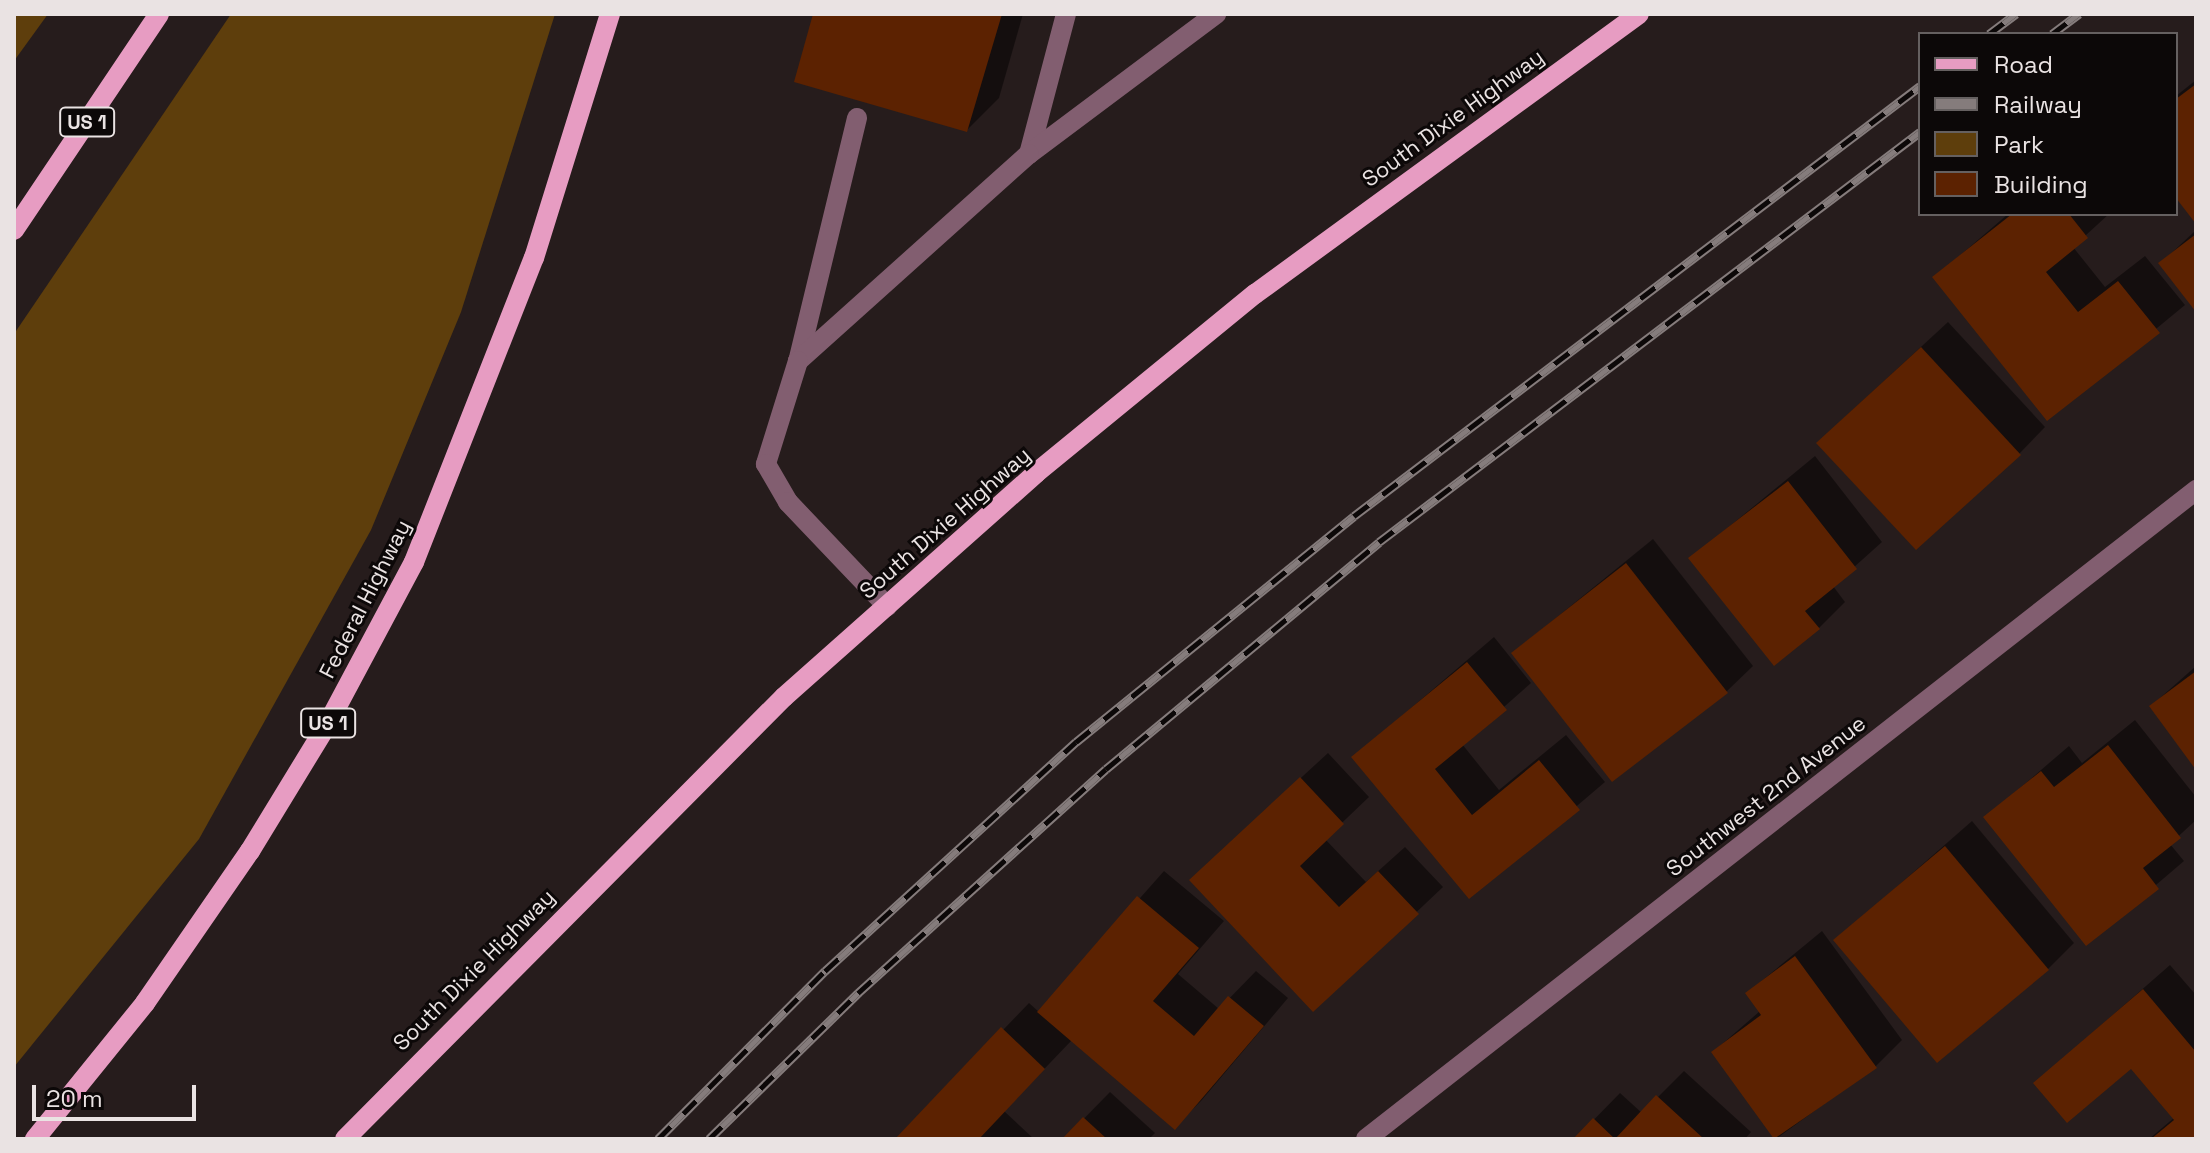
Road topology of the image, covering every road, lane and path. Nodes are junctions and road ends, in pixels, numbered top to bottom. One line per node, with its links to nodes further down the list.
1 (159, 14): 8 (main road, US 1)
2 (610, 14): 12 (main road, Federal Highway / US 1)
3 (1066, 14): 7 (street)
4 (1216, 14): 7 (street)
5 (1639, 14): 11 (main road, South Dixie Highway)
6 (857, 118): 9 (street)
7 (1029, 154): 9 (street)
8 (14, 230)
9 (798, 361): 11 (street)
10 (2196, 490): 14 (street, Southwest 2nd Avenue)
11 (887, 606): 13 (main road, South Dixie Highway)
12 (35, 1139)
13 (345, 1139)
14 (1366, 1139)

